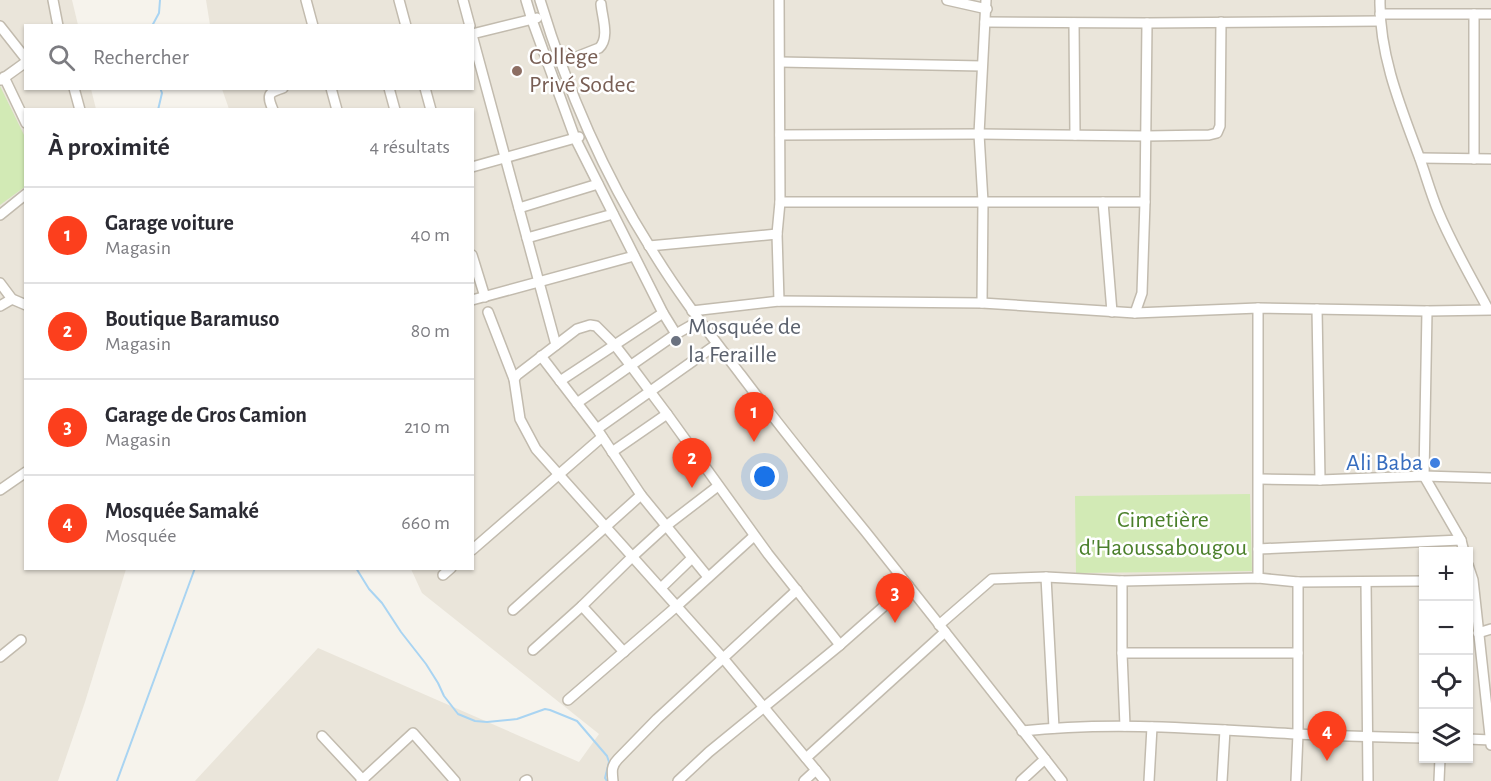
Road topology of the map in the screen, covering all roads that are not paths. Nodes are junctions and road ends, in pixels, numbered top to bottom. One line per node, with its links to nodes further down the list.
1 (53, 0): 21 (street)
2 (306, 0): 22 (street)
3 (399, 0): 23 (street)
4 (463, 0): 24 (street)
5 (526, 0): 16 (street)
6 (540, 0): 14 (street)
7 (779, 0): 30 (street)
8 (947, 0): 11 (street)
9 (1380, 0): 15 (street)
10 (601, 3): 31 (street)
11 (986, 5): 17 (street)
12 (1474, 14): 13 (street); 15 (street); 53 (street)
13 (1491, 14)
14 (545, 16): 16 (street); 31 (street)
15 (1380, 17): 18 (street); 52 (street)
16 (532, 20): 26 (street); 50 (street)
17 (985, 22): 19 (street); 32 (street)
18 (1221, 22): 20 (street); 49 (street)
19 (1074, 23): 20 (street); 48 (street)
20 (1146, 23): 49 (street)
21 (58, 24)
22 (312, 24)
23 (405, 24)
24 (469, 24)
25 (0, 26): 28 (street)
26 (474, 34)
27 (474, 42): 51 (street)
28 (24, 57)
29 (24, 62): 33 (street)
30 (780, 62): 32 (street); 47 (street)
31 (561, 63): 45 (street)
32 (982, 66): 46 (street)
33 (2, 79): 44 (street)
34 (75, 90): 39 (street)
35 (278, 90): 40 (street)
36 (332, 90): 41 (street)
37 (390, 90): 42 (street)
38 (425, 90): 43 (street)
39 (79, 108)
40 (272, 108)
41 (336, 108)
42 (394, 108)
43 (429, 108)
44 (24, 119)
45 (589, 133): 50 (street); 67 (street)
46 (979, 134): 47 (street); 48 (street); 59 (street)
47 (780, 135): 58 (street)
48 (1075, 135): 49 (street)
49 (1146, 136): 61 (street)
50 (575, 138): 51 (street); 56 (street)
51 (505, 158): 55 (street); 62 (street)
52 (1420, 158): 53 (street); 82 (street)
53 (1474, 159): 54 (street)
54 (1491, 159)
55 (474, 166)
56 (598, 184): 62 (street); 63 (street)
57 (24, 196): 64 (street)
58 (780, 202): 59 (street); 65 (street)
59 (983, 202): 60 (street); 76 (street)
60 (1103, 202): 61 (street); 85 (street)
61 (1145, 202): 87 (street)
62 (519, 208): 66 (street)
63 (612, 214): 66 (street); 68 (street)
64 (0, 215)
65 (777, 234): 67 (street); 75 (street)
66 (527, 238): 70 (street)
67 (649, 246): 83 (street)
68 (634, 256): 70 (street); 86 (street)
69 (474, 261): 72 (street)
70 (539, 281): 72 (street); 92 (street)
71 (0, 283): 73 (street)
72 (485, 297): 74 (street)
73 (12, 298): 77 (street); 78 (street)
74 (474, 300)
75 (779, 301): 76 (street); 83 (street)
76 (982, 303): 85 (street)
77 (24, 304)
78 (0, 306)
79 (1258, 308): 80 (street); 87 (street); 106 (street)
80 (1317, 309): 81 (street); 107 (street)
81 (1427, 310): 82 (street); 104 (street)
82 (1490, 310)
83 (692, 311): 88 (street)
84 (488, 312): 95 (street)
85 (1112, 312): 87 (street)
86 (663, 313): 89 (street); 90 (street)
87 (1135, 313)
88 (699, 321): 89 (street); 91 (street)
89 (676, 334): 94 (street)
90 (614, 344): 92 (street); 94 (street); 96 (street)
91 (717, 344): 97 (street); 129 (street)
92 (556, 345): 93 (street)
93 (541, 356): 95 (street); 96 (street)
94 (632, 366): 97 (street); 98 (street)
95 (513, 379): 103 (street)
96 (560, 381): 98 (street)
97 (650, 391): 99 (street); 100 (street)
98 (577, 404): 100 (street)
99 (668, 414): 101 (street); 108 (street)
100 (599, 433): 101 (street); 103 (street)
101 (612, 452): 110 (street)
102 (24, 473): 109 (street)
103 (558, 476): 111 (street); 116 (street)
104 (1424, 476): 105 (street); 107 (street); 114 (street)
105 (1491, 478)
106 (1258, 479): 107 (street); 117 (street)
107 (1320, 480)
108 (718, 486): 112 (street); 113 (street)
109 (0, 490)
110 (641, 495): 111 (street); 112 (street)
111 (604, 526): 118 (street); 135 (street)
112 (666, 526): 118 (street); 119 (street)
113 (754, 536): 122 (street); 131 (street)
114 (1461, 540): 115 (street); 117 (street)
115 (1463, 547)
116 (474, 548)
117 (1258, 549): 124 (street)
118 (632, 557): 130 (street); 133 (street)
119 (692, 558): 122 (street); 130 (street)
120 (449, 570): 121 (street)
121 (443, 575)
122 (708, 577): 134 (street)
123 (1046, 577): 125 (street); 137 (street); 152 (street)
124 (1258, 578): 125 (street); 127 (street)
125 (1122, 581): 143 (street)
126 (1419, 581): 128 (street)
127 (1298, 582): 128 (street); 144 (street)
128 (1366, 582): 157 (street)
129 (908, 585): 137 (street); 140 (street)
130 (660, 588): 134 (street)
131 (796, 590): 140 (street); 146 (street)
132 (1473, 595): 138 (street)
133 (582, 606): 141 (street); 142 (street)
134 (676, 606): 142 (street); 146 (street)
135 (513, 610)
136 (1491, 628): 138 (street)
137 (942, 629): 154 (street); 162 (street)
138 (1478, 633): 147 (street)
139 (21, 640): 145 (street)
140 (840, 645): 149 (street)
141 (533, 650)
142 (624, 652): 148 (street)
143 (1122, 653): 144 (street); 150 (street)
144 (1298, 653): 155 (street)
145 (0, 657)
146 (723, 658): 149 (street); 168 (street)
147 (1488, 679): 160 (street)
148 (568, 700)
149 (764, 708): 162 (street); 169 (street)
150 (1125, 726): 151 (street); 152 (street)
151 (1152, 727): 153 (street); 174 (street)
152 (1054, 728): 154 (street)
153 (1224, 730): 155 (street); 175 (street)
154 (1022, 731): 163 (street)
155 (1298, 734): 157 (street); 176 (street)
156 (322, 736): 166 (street)
157 (1369, 737): 158 (street); 177 (street)
158 (1419, 738)
159 (1473, 739): 160 (street)
160 (1491, 740): 161 (street)
161 (1491, 745)
162 (806, 758): 165 (street)
163 (1045, 759): 172 (street); 173 (street)
164 (1440, 763): 178 (street)
165 (816, 770): 170 (street); 171 (street)
166 (362, 781): 167 (street)
167 (455, 781)
168 (614, 781)
169 (678, 781)
170 (804, 781)
171 (825, 781)
172 (1020, 781)
173 (1062, 781)
174 (1149, 781)
175 (1222, 781)
176 (1296, 781)
177 (1368, 781)
178 (1439, 781)

